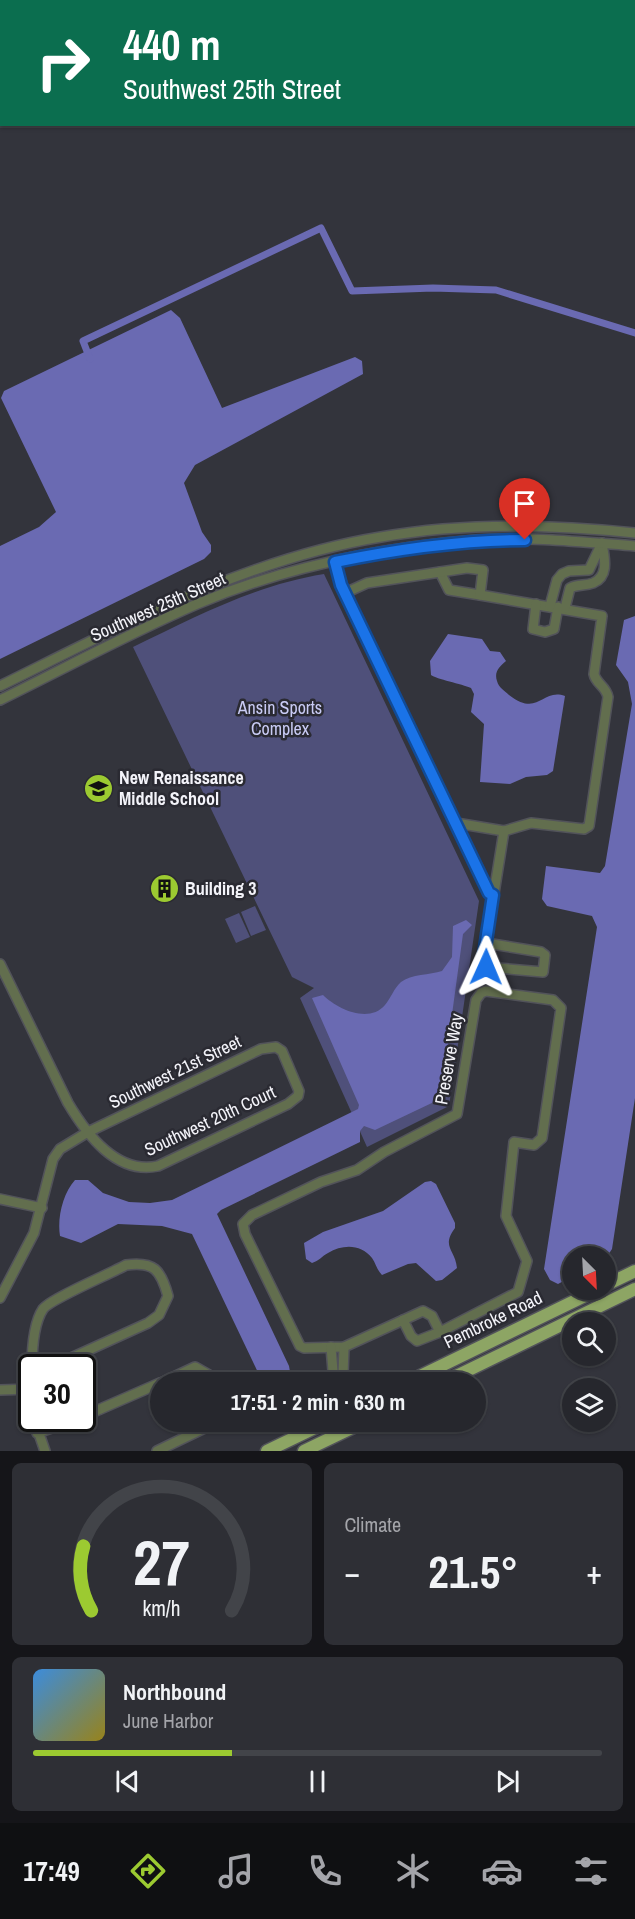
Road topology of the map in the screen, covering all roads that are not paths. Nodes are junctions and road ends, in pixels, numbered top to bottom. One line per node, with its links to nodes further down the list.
1 (635, 533): 10 (street, Southwest 25th Street)
2 (602, 543): 3 (street, Southwest 25th Street); 4 (street, Southwest 25th Street); 9 (street); 9 (street)
3 (635, 546)
4 (335, 562): 6 (street); 11 (street, Southwest 25th Street)
5 (440, 572): 6 (street); 7 (street); 7 (street)
6 (345, 593): 12 (street)
7 (480, 595): 8 (street)
8 (536, 604): 9 (street); 9 (street)
9 (558, 607): 13 (street)
10 (0, 686)
11 (0, 700)
12 (456, 823): 13 (street); 14 (street)
13 (504, 831): 14 (street)
14 (493, 895): 15 (street)
15 (486, 943): 15 (street)
16 (1, 967): 18 (street)
17 (276, 1047): 18 (street, Southwest 21st Street); 18 (street, Southwest 20th Court)
18 (88, 1132): 20 (street, Southwest 21st Street)
19 (0, 1199): 20 (street)
20 (42, 1208): 24 (street, Southwest 21st Street)
21 (635, 1271): 22 (main road)
22 (616, 1280)
23 (635, 1289): 25 (main road, Pembroke Road)
24 (0, 1298)
25 (616, 1298)
26 (576, 1300): 38 (main road, Pembroke Road)
27 (613, 1300): 39 (main road, Pembroke Road)
28 (403, 1320): 29 (street, Preserve Way); 29 (street); 31 (street, Preserve Way)
29 (440, 1332): 30 (street, Preserve Way)
30 (331, 1347): 31 (street, Preserve Way); 34 (street)
31 (344, 1347): 33 (street)
32 (32, 1363): 32 (street)
33 (343, 1369): 34 (street); 37 (street)
34 (331, 1370)
35 (184, 1372): 36 (street)
36 (204, 1372)
37 (344, 1372)
38 (428, 1372)
39 (465, 1372)
40 (150, 1388): 43 (street)
41 (18, 1389): 42 (street)
42 (0, 1390)
43 (96, 1411)
44 (40, 1432): 48 (street)
45 (196, 1432): 50 (street)
46 (306, 1432): 51 (main road)
47 (343, 1432): 52 (main road)
48 (37, 1433): 49 (street)
49 (45, 1451)
50 (157, 1451)
51 (267, 1451)
52 (304, 1451)

